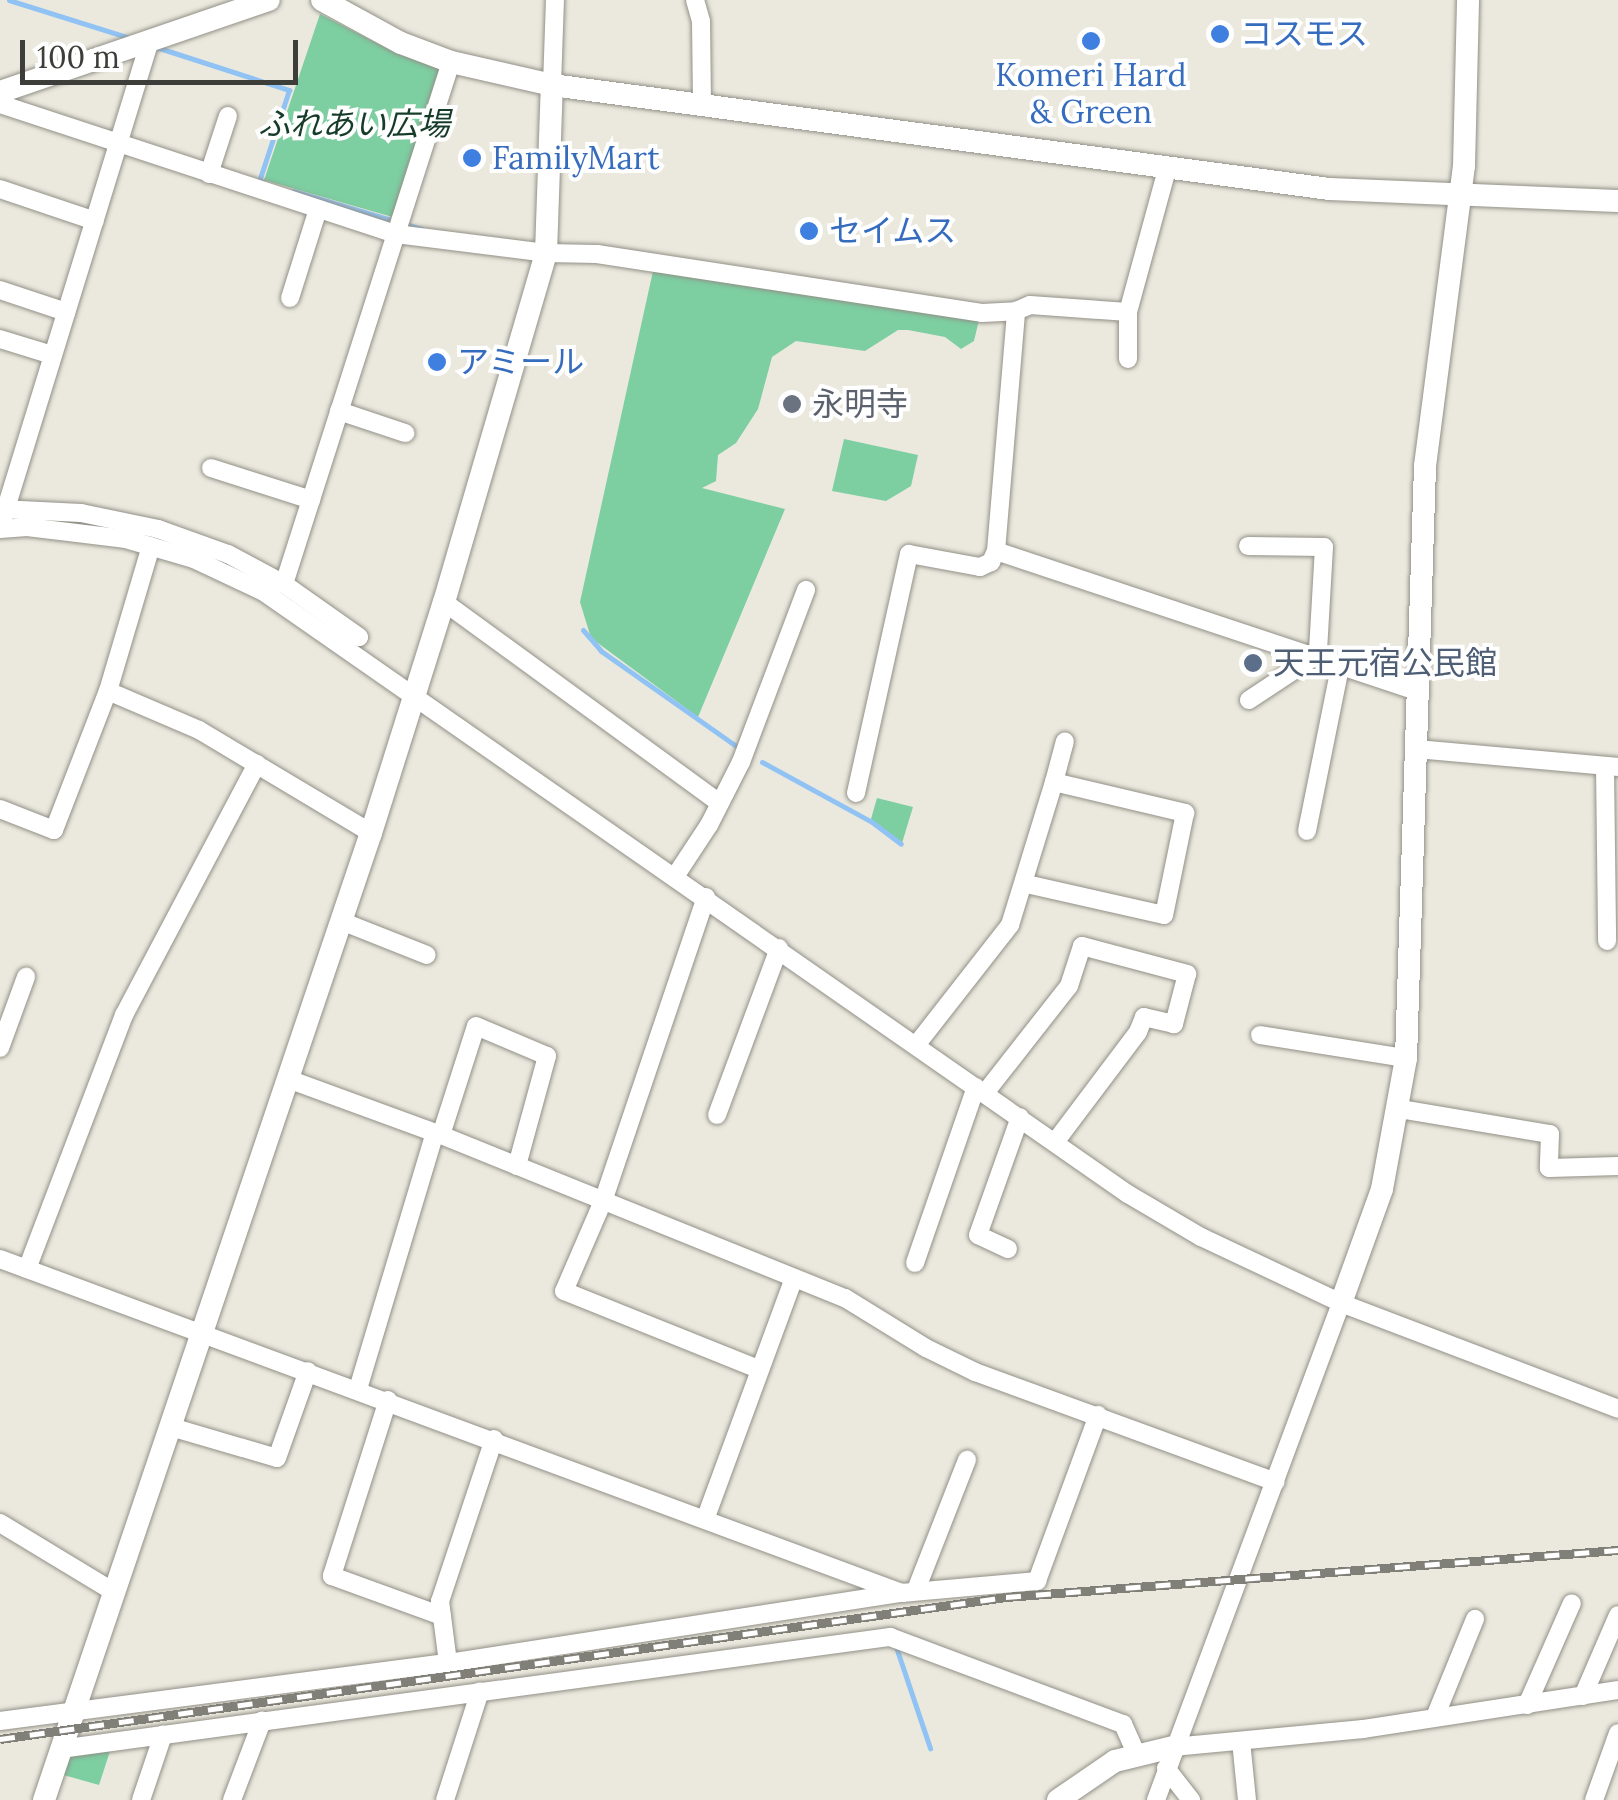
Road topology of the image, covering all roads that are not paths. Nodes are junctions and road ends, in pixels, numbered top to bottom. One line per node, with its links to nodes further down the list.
1 (269, 0): 6 (street)
2 (322, 0): 7 (street)
3 (555, 0): 8 (street)
4 (695, 0): 11 (street)
5 (1468, 0): 17 (street)
6 (150, 41): 9 (street); 13 (street)
7 (451, 62): 8 (street); 21 (street)
8 (552, 85): 11 (street); 22 (street)
9 (0, 92)
10 (0, 104): 13 (street)
11 (702, 105): 14 (street)
12 (228, 116): 15 (street)
13 (120, 144): 15 (street); 20 (street)
14 (1168, 166): 17 (street); 27 (street)
15 (209, 174): 19 (street)
16 (0, 189): 20 (street)
17 (1460, 195): 18 (street); 47 (street)
18 (1618, 201)
19 (318, 209): 21 (street); 24 (street)
20 (95, 222): 26 (street)
21 (396, 234): 22 (street); 31 (street)
22 (546, 253): 25 (street); 42 (street)
23 (0, 290): 26 (street)
24 (290, 298)
25 (1016, 311): 27 (street); 39 (street)
26 (66, 312): 29 (street)
27 (1128, 312): 30 (street)
28 (0, 339): 29 (street)
29 (52, 356): 35 (street)
30 (1128, 359)
31 (339, 411): 32 (street); 34 (street)
32 (405, 433)
33 (211, 468): 34 (street)
34 (311, 500): 40 (street)
35 (2, 509): 36 (street); 40 (street)
36 (1, 531): 37 (street)
37 (151, 546): 46 (street); 48 (street)
38 (1248, 546): 44 (street)
39 (996, 551): 44 (street); 55 (street)
40 (284, 584): 43 (street)
41 (806, 590): 56 (street)
42 (444, 602): 48 (street); 56 (street)
43 (358, 637)
44 (1314, 657): 45 (street); 49 (street)
45 (1340, 668): 47 (street); 58 (street)
46 (108, 690): 52 (street); 57 (street)
47 (1420, 692): 51 (street)
48 (416, 694): 59 (street); 60 (street)
49 (1249, 700)
50 (1065, 741): 54 (street)
51 (1417, 749): 53 (street); 71 (street)
52 (257, 764): 59 (street); 85 (street)
53 (1612, 767): 64 (street)
54 (1054, 782): 61 (street); 61 (street)
55 (856, 794)
56 (720, 803): 60 (street)
57 (0, 809)
58 (1306, 831)
59 (370, 833): 63 (street)
60 (676, 875): 62 (street)
61 (1026, 884): 69 (street)
62 (706, 897): 65 (street); 81 (street)
63 (341, 920): 66 (street); 72 (street)
64 (1607, 941)
65 (779, 948): 69 (street); 75 (street)
66 (427, 955)
67 (26, 977): 70 (street)
68 (1260, 1034): 71 (street)
69 (917, 1044): 73 (street)
70 (0, 1048)
71 (1406, 1058): 74 (street)
72 (288, 1079): 77 (street); 88 (street)
73 (981, 1090): 76 (street); 78 (street); 84 (street)
74 (1400, 1109): 80 (street); 87 (street)
75 (717, 1115)
76 (1020, 1117): 78 (street); 82 (street)
77 (438, 1134): 79 (street); 79 (street); 91 (street)
78 (1054, 1142): 87 (street)
79 (517, 1166): 81 (street)
80 (1618, 1166)
81 (603, 1200): 86 (street); 89 (street)
82 (1008, 1249)
83 (0, 1259): 85 (street)
84 (915, 1263)
85 (27, 1269): 88 (street)
86 (793, 1280): 89 (street); 94 (street)
87 (1341, 1303): 93 (street); 98 (street)
88 (203, 1332): 90 (street); 95 (street)
89 (758, 1368): 99 (street)
90 (308, 1371): 91 (street); 95 (street)
91 (358, 1389): 92 (street)
92 (388, 1400): 96 (street); 105 (street)
93 (1618, 1409)
94 (1098, 1416): 98 (street); 102 (street)
95 (170, 1426): 101 (street)
96 (494, 1439): 99 (street); 105 (street)
97 (967, 1460): 102 (street)
98 (1275, 1482): 121 (street)
99 (706, 1517): 102 (street)
100 (0, 1523): 101 (street)
101 (114, 1592): 112 (street)
102 (909, 1592): 107 (street)
103 (1572, 1603): 111 (street)
104 (1618, 1615): 110 (street)
105 (442, 1616): 107 (street)
106 (1475, 1618): 113 (street)
107 (448, 1663): 112 (street)
108 (1618, 1690): 110 (street)
109 (480, 1691): 115 (street); 120 (street); 125 (street)
110 (1583, 1696): 111 (street)
111 (1527, 1705): 113 (street)
112 (73, 1711): 114 (street); 119 (street)
113 (1435, 1717): 118 (street)
114 (0, 1721)
115 (262, 1721): 117 (street); 124 (street)
116 (1618, 1733): 130 (street)
117 (163, 1734): 119 (street); 123 (street)
118 (1241, 1742): 121 (street); 129 (street)
119 (60, 1749): 122 (street)
120 (1136, 1753): 121 (street); 126 (street)
121 (1169, 1758): 127 (street); 128 (street)
122 (44, 1800)
123 (141, 1800)
124 (232, 1800)
125 (445, 1800)
126 (1058, 1800)
127 (1156, 1800)
128 (1191, 1800)
129 (1247, 1800)
130 (1594, 1800)

